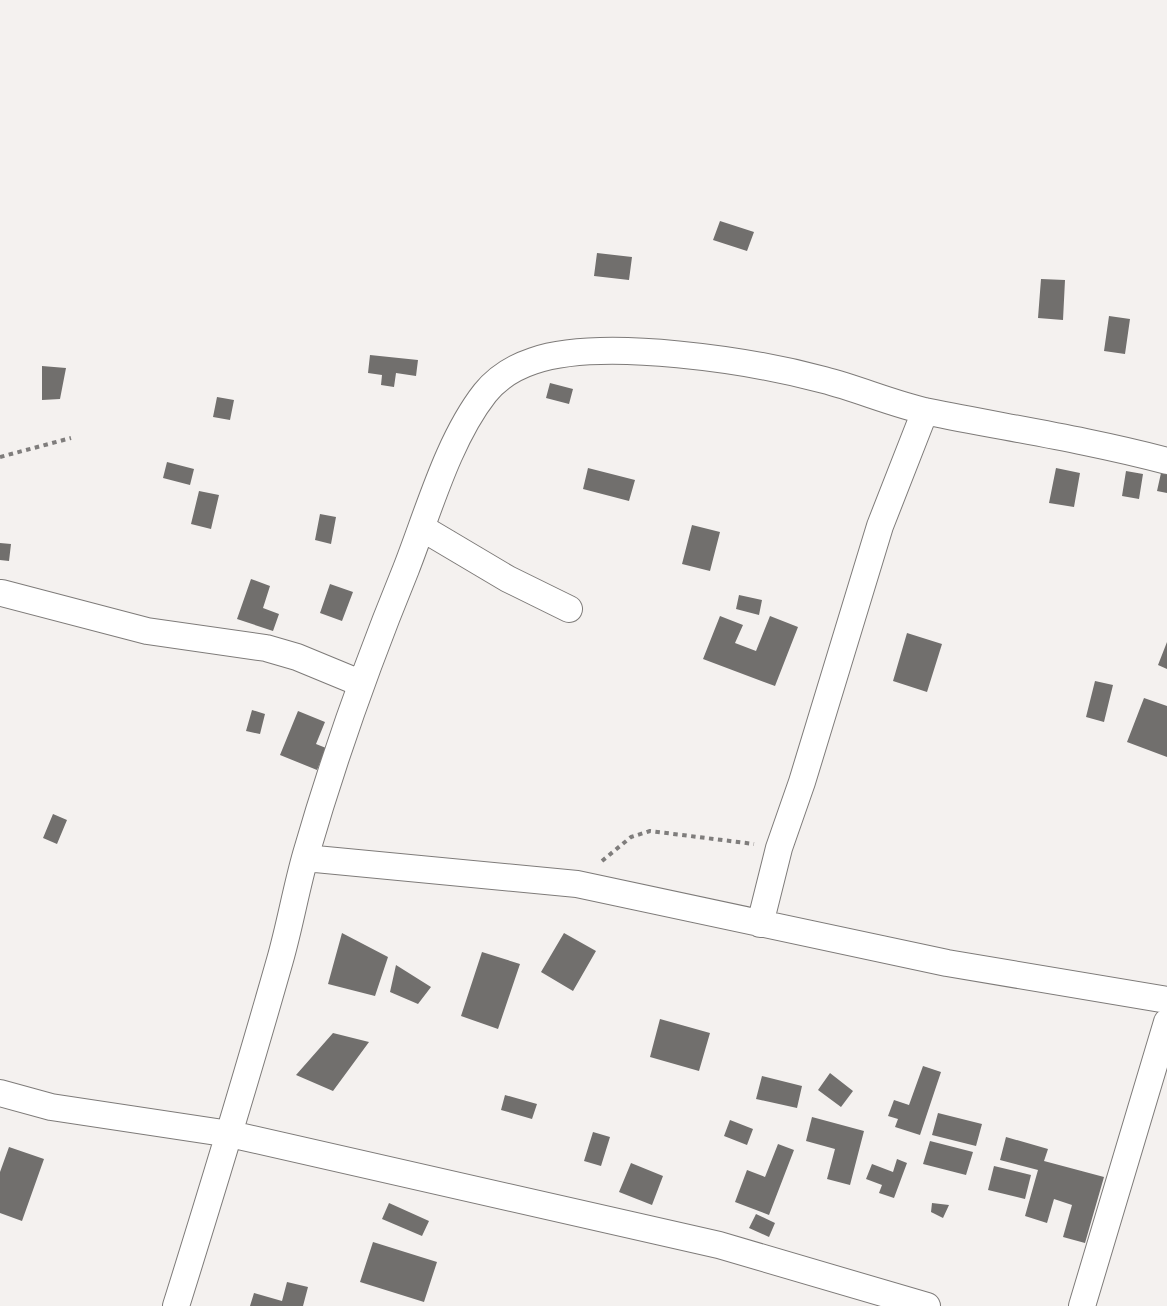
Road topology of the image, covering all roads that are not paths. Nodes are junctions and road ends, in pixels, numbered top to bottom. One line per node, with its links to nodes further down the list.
1 (925, 411): 2 (street); 3 (street); 8 (street)
2 (1167, 461)
3 (422, 528): 5 (street); 6 (street)
4 (1, 597): 6 (street)
5 (569, 609)
6 (360, 683): 7 (street)
7 (305, 858): 8 (street); 12 (street)
8 (760, 924): 9 (street)
9 (1167, 1000)
10 (1167, 1022): 15 (street)
11 (0, 1093): 12 (street)
12 (230, 1134): 13 (street); 14 (street)
13 (911, 1304)
14 (176, 1306)
15 (1082, 1306)

